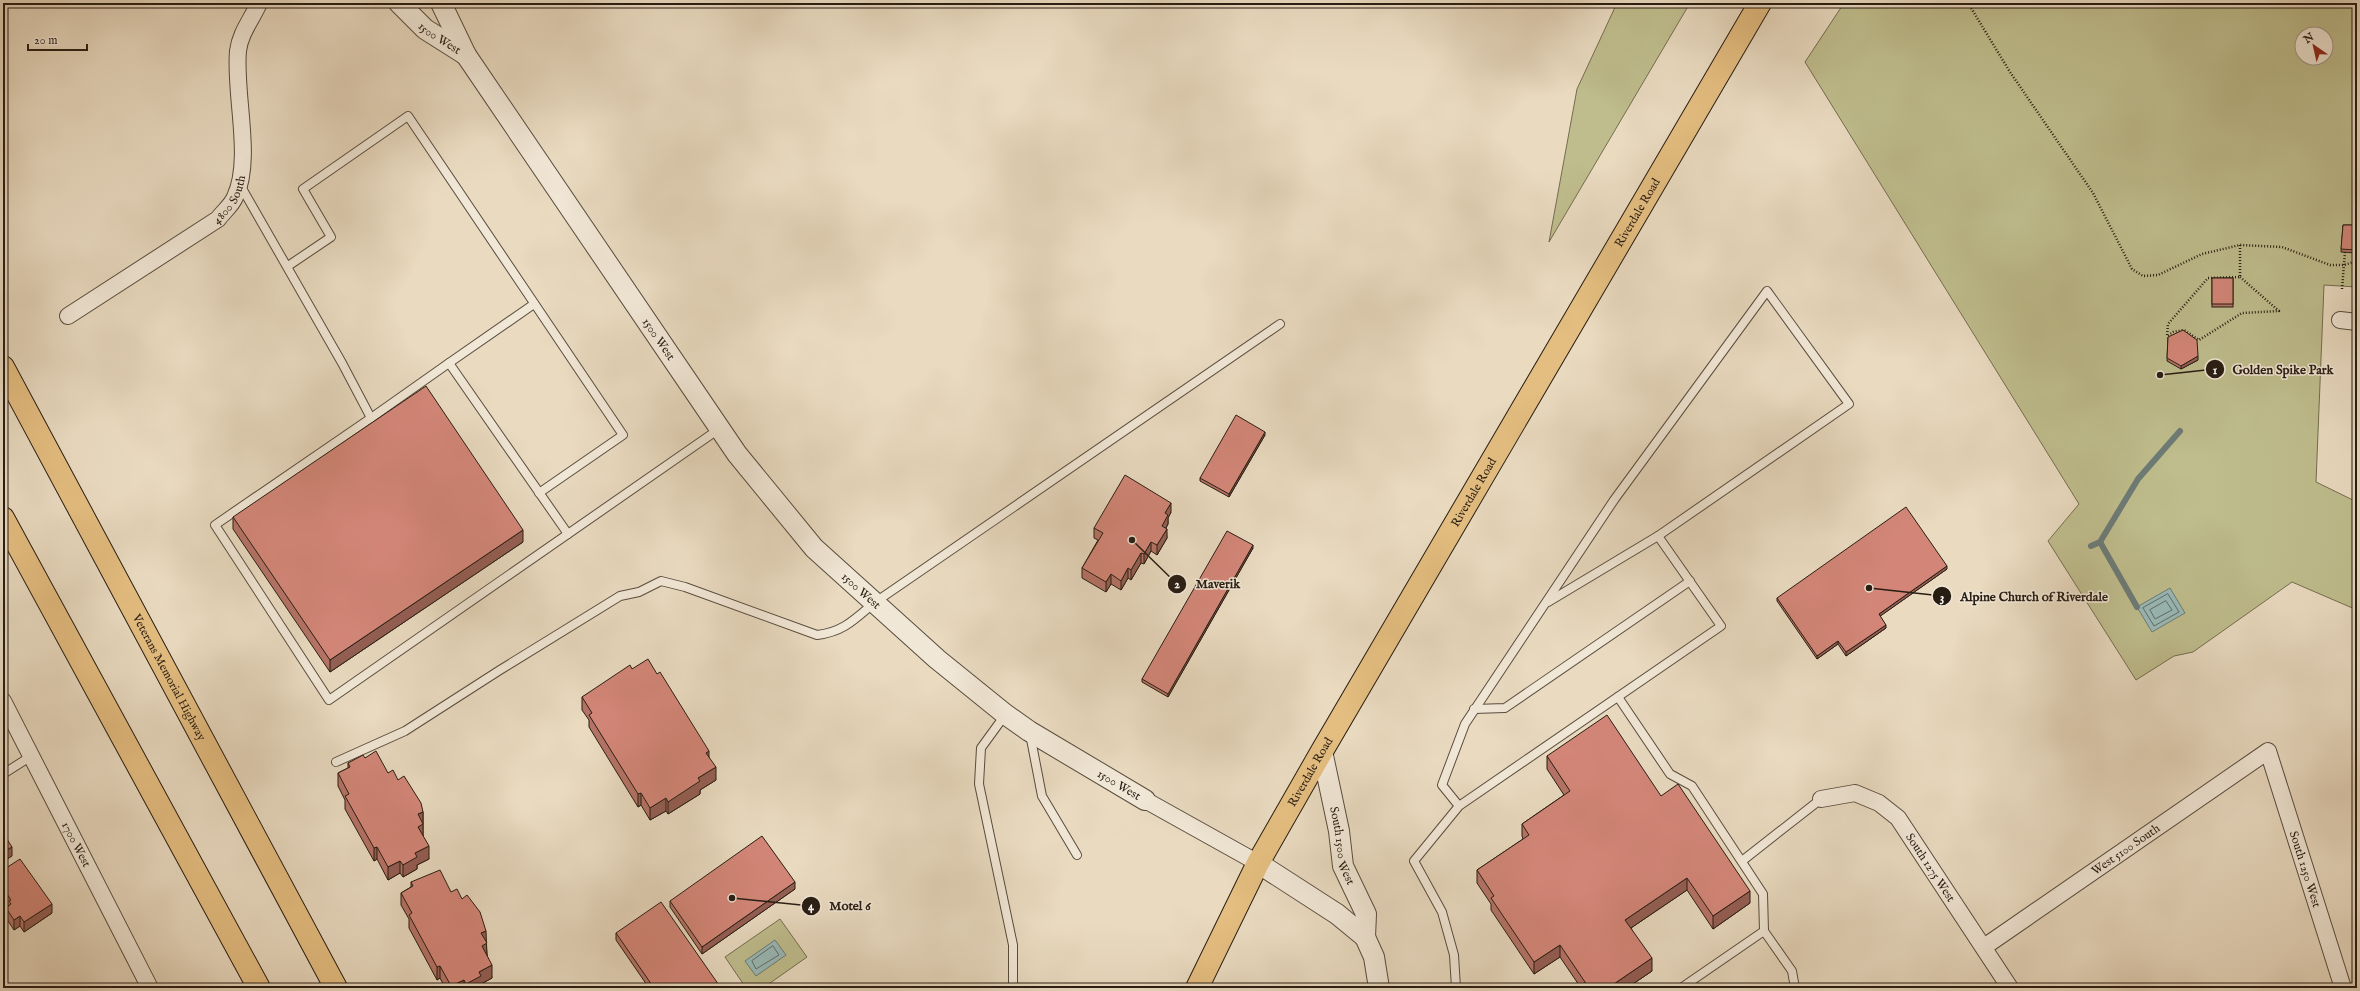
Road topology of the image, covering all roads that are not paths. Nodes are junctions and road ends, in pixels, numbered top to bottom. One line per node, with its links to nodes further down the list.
1 (399, 3): 5 (street, 1500 West)
2 (441, 3): 5 (street, 1500 West)
3 (1760, 3): 29 (main road, Riverdale Road)
4 (259, 4): 6 (street, 4800 South)
5 (466, 55): 16 (street, 1500 West)
6 (239, 182): 7 (lane); 9 (street, 4800 South)
7 (288, 266): 8 (lane); 15 (lane)
8 (534, 304): 13 (lane); 17 (lane)
9 (68, 316)
10 (2340, 320): 11 (street)
11 (2357, 322)
12 (1280, 324): 23 (lane)
13 (449, 363): 15 (lane); 17 (lane)
14 (3, 367): 45 (main road, Veterans Memorial Highway)
15 (371, 418): 19 (lane)
16 (720, 429): 19 (lane); 23 (street, 1500 West)
17 (539, 493): 19 (lane)
18 (3, 518): 44 (main road)
19 (568, 534)
20 (1658, 536): 21 (lane); 22 (lane); 22 (lane)
21 (1690, 581): 24 (lane); 26 (lane)
22 (1545, 603): 26 (lane)
23 (874, 604): 27 (street, 1500 West); 32 (lane)
24 (1618, 697): 36 (lane); 38 (lane)
25 (4, 703): 31 (street, 1700 West)
26 (1474, 710): 36 (lane)
27 (1005, 714): 28 (street, 1500 West); 46 (lane)
28 (1029, 731): 35 (street, 1500 West); 37 (lane)
29 (1322, 750): 39 (main road, Riverdale Road); 41 (street, South 1500 West)
30 (2268, 751): 42 (street, West 5100 South); 53 (street, South 1250 West)
31 (33, 755): 33 (lane); 43 (street, 1700 West)
32 (336, 762)
33 (3, 774)
34 (1821, 799): 38 (lane); 42 (street, South 1275 West)
35 (1145, 800): 39 (street, 1500 West)
36 (1459, 806): 49 (lane)
37 (1076, 855)
38 (1742, 861): 40 (lane)
39 (1258, 863): 41 (street, 1500 West); 47 (main road, Riverdale Road)
40 (1764, 931): 50 (lane); 51 (lane)
41 (1365, 937): 48 (street, 1500 West)
42 (1984, 948): 52 (street, South 1275 West)
43 (150, 988)
44 (258, 988)
45 (336, 988)
46 (1013, 988)
47 (1197, 988)
48 (1379, 988)
49 (1456, 988)
50 (1681, 988)
51 (1795, 988)
52 (2010, 988)
53 (2343, 988)

